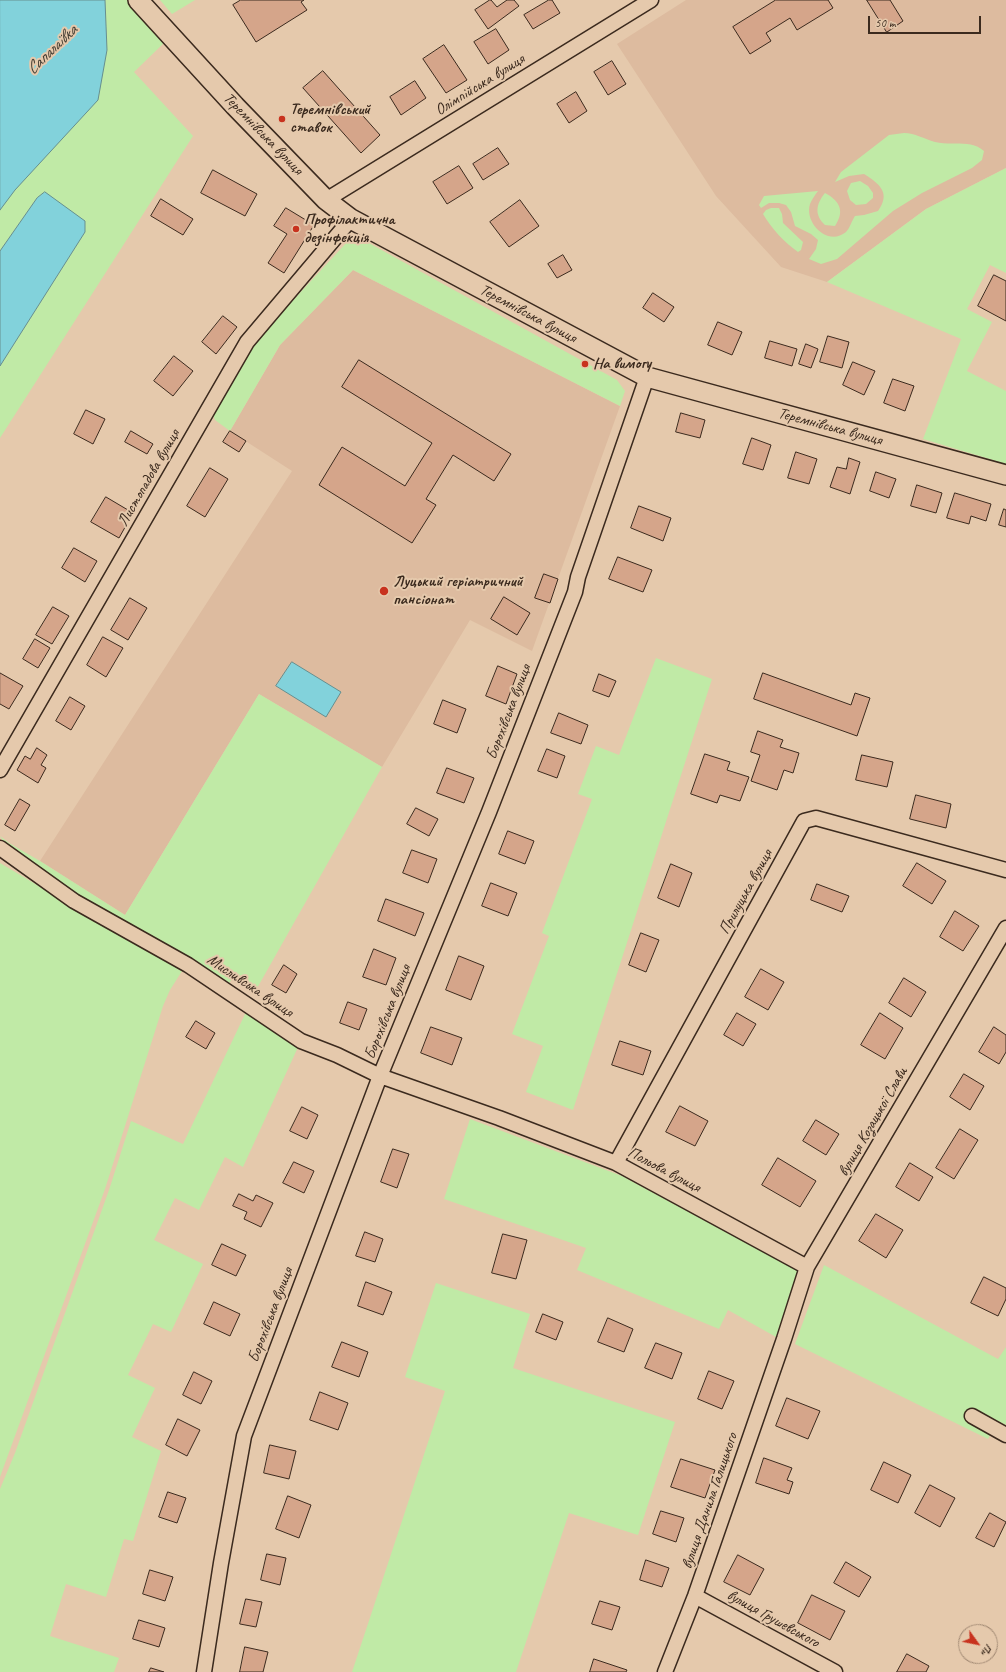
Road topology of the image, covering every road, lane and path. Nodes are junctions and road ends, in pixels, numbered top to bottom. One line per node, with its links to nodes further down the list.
1 (138, 0): 3 (street, Теремнівська вулиця)
2 (651, 0): 3 (street, Олімпійська вулиця)
3 (326, 200): 4 (street, Теремнівська вулиця)
4 (351, 219): 5 (street, Теремнівська вулиця); 7 (street, Листопадова вулиця)
5 (647, 377): 6 (street, Теремнівська вулиця); 11 (street, Борохівська вулиця)
6 (1006, 475)
7 (0, 770)
8 (0, 848): 11 (street, Мисливська вулиця)
9 (1006, 870): 13 (street, Прилуцька вулиця)
10 (1006, 928): 14 (street, вулиця Козацької Слави)
11 (380, 1076): 12 (street, Мисливська вулиця); 19 (street, Борохівська вулиця)
12 (499, 1118): 13 (street, Польова вулиця)
13 (616, 1163): 14 (street, Польова вулиця)
14 (807, 1266): 15 (street, вулиця Козацької Слави)
15 (784, 1340): 18 (street, вулиця Данила Галицького)
16 (972, 1416): 17 (street)
17 (1006, 1435)
18 (695, 1596): 20 (street, вулиця Данила Галицького); 21 (street, вулиця Грушевського)
19 (204, 1672)
20 (665, 1672)
21 (835, 1672)

